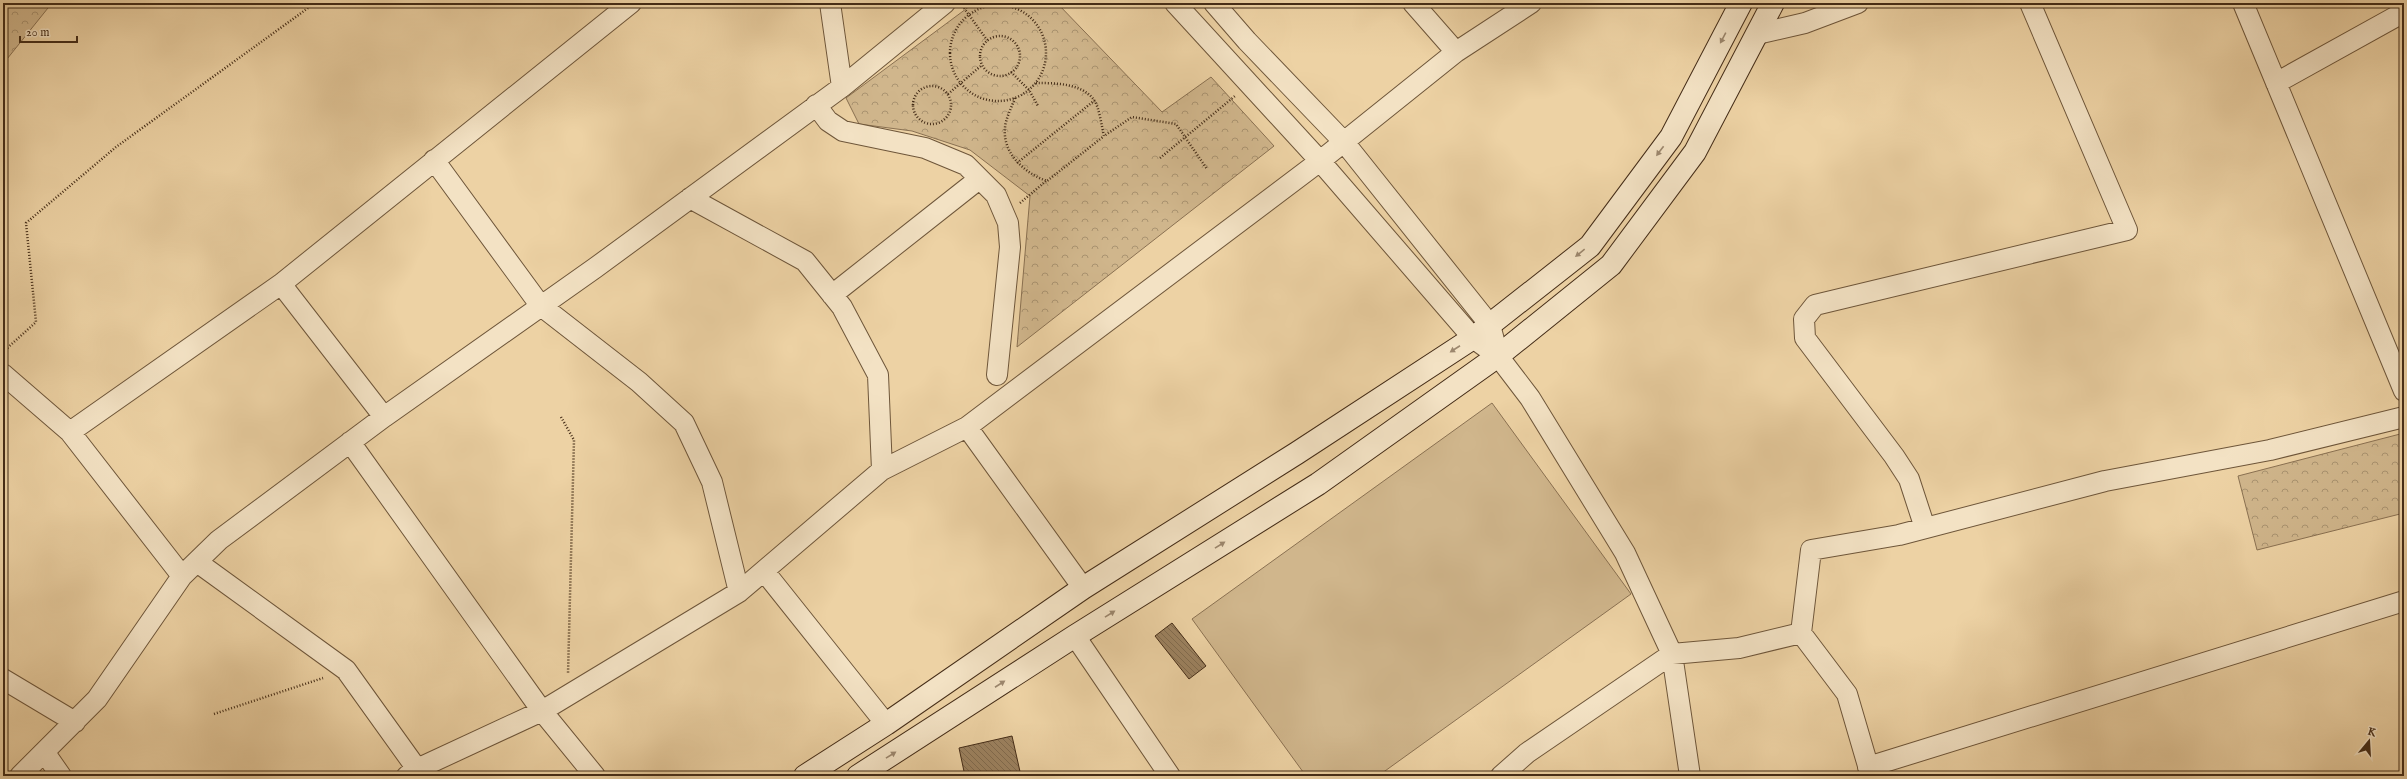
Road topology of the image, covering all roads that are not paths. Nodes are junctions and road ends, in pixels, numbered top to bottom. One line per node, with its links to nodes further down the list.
1 (631, 3): 20 (street)
2 (830, 3): 17 (street)
3 (945, 3): 17 (street)
4 (1175, 3): 21 (street)
5 (1413, 3): 15 (street)
6 (1531, 3): 15 (street)
7 (1741, 3): 27 (street, one-way to 27)
8 (1773, 3): 14 (street)
9 (1858, 3): 14 (street)
10 (2030, 3): 39 (street)
11 (2243, 3): 16 (street)
12 (1220, 5): 19 (street)
13 (2404, 12): 16 (street)
14 (1757, 34): 29 (street)
15 (1456, 52): 19 (street)
16 (2276, 83): 32 (street)
17 (842, 87): 18 (street)
18 (816, 106): 22 (street); 23 (street)
19 (1344, 142): 21 (street); 27 (street)
20 (434, 160): 24 (street); 26 (street)
21 (1320, 161): 28 (street); 35 (street)
22 (980, 179): 25 (street); 31 (street)
23 (690, 198): 25 (street); 26 (street)
24 (281, 284): 33 (street); 36 (street)
25 (832, 295): 38 (street)
26 (540, 305): 33 (street); 44 (street)
27 (1490, 325): 28 (street); 29 (street)
28 (1473, 338): 29 (street); 43 (street, one-way to 43)
29 (1498, 356): 47 (street, one-way to 29); 48 (street)
30 (3, 374): 36 (street)
31 (997, 375)
32 (2404, 391)
33 (384, 417): 37 (street)
34 (2404, 417): 39 (street)
35 (967, 427): 38 (street); 43 (street)
36 (70, 432): 42 (street)
37 (350, 442): 40 (street); 50 (street)
38 (882, 470): 41 (street)
39 (1925, 528): 46 (street)
40 (197, 562): 42 (street); 55 (street)
41 (764, 572): 44 (street); 52 (street)
42 (182, 576): 51 (street)
43 (1083, 588): 52 (street)
44 (739, 592): 50 (street)
45 (2404, 601): 54 (street)
46 (1801, 633): 48 (street); 54 (street)
47 (1075, 636): 60 (street, one-way to 47); 61 (street)
48 (1672, 654): 62 (street); 63 (street)
49 (3, 679): 51 (street)
50 (542, 711): 55 (street); 58 (street)
51 (75, 722): 53 (street)
52 (886, 724): 59 (street)
53 (45, 753): 56 (street); 57 (street)
54 (1869, 771)
55 (412, 772)
56 (20, 776)
57 (61, 776)
58 (595, 776)
59 (806, 776)
60 (858, 776)
61 (1170, 776)
62 (1501, 776)
63 (1690, 776)

